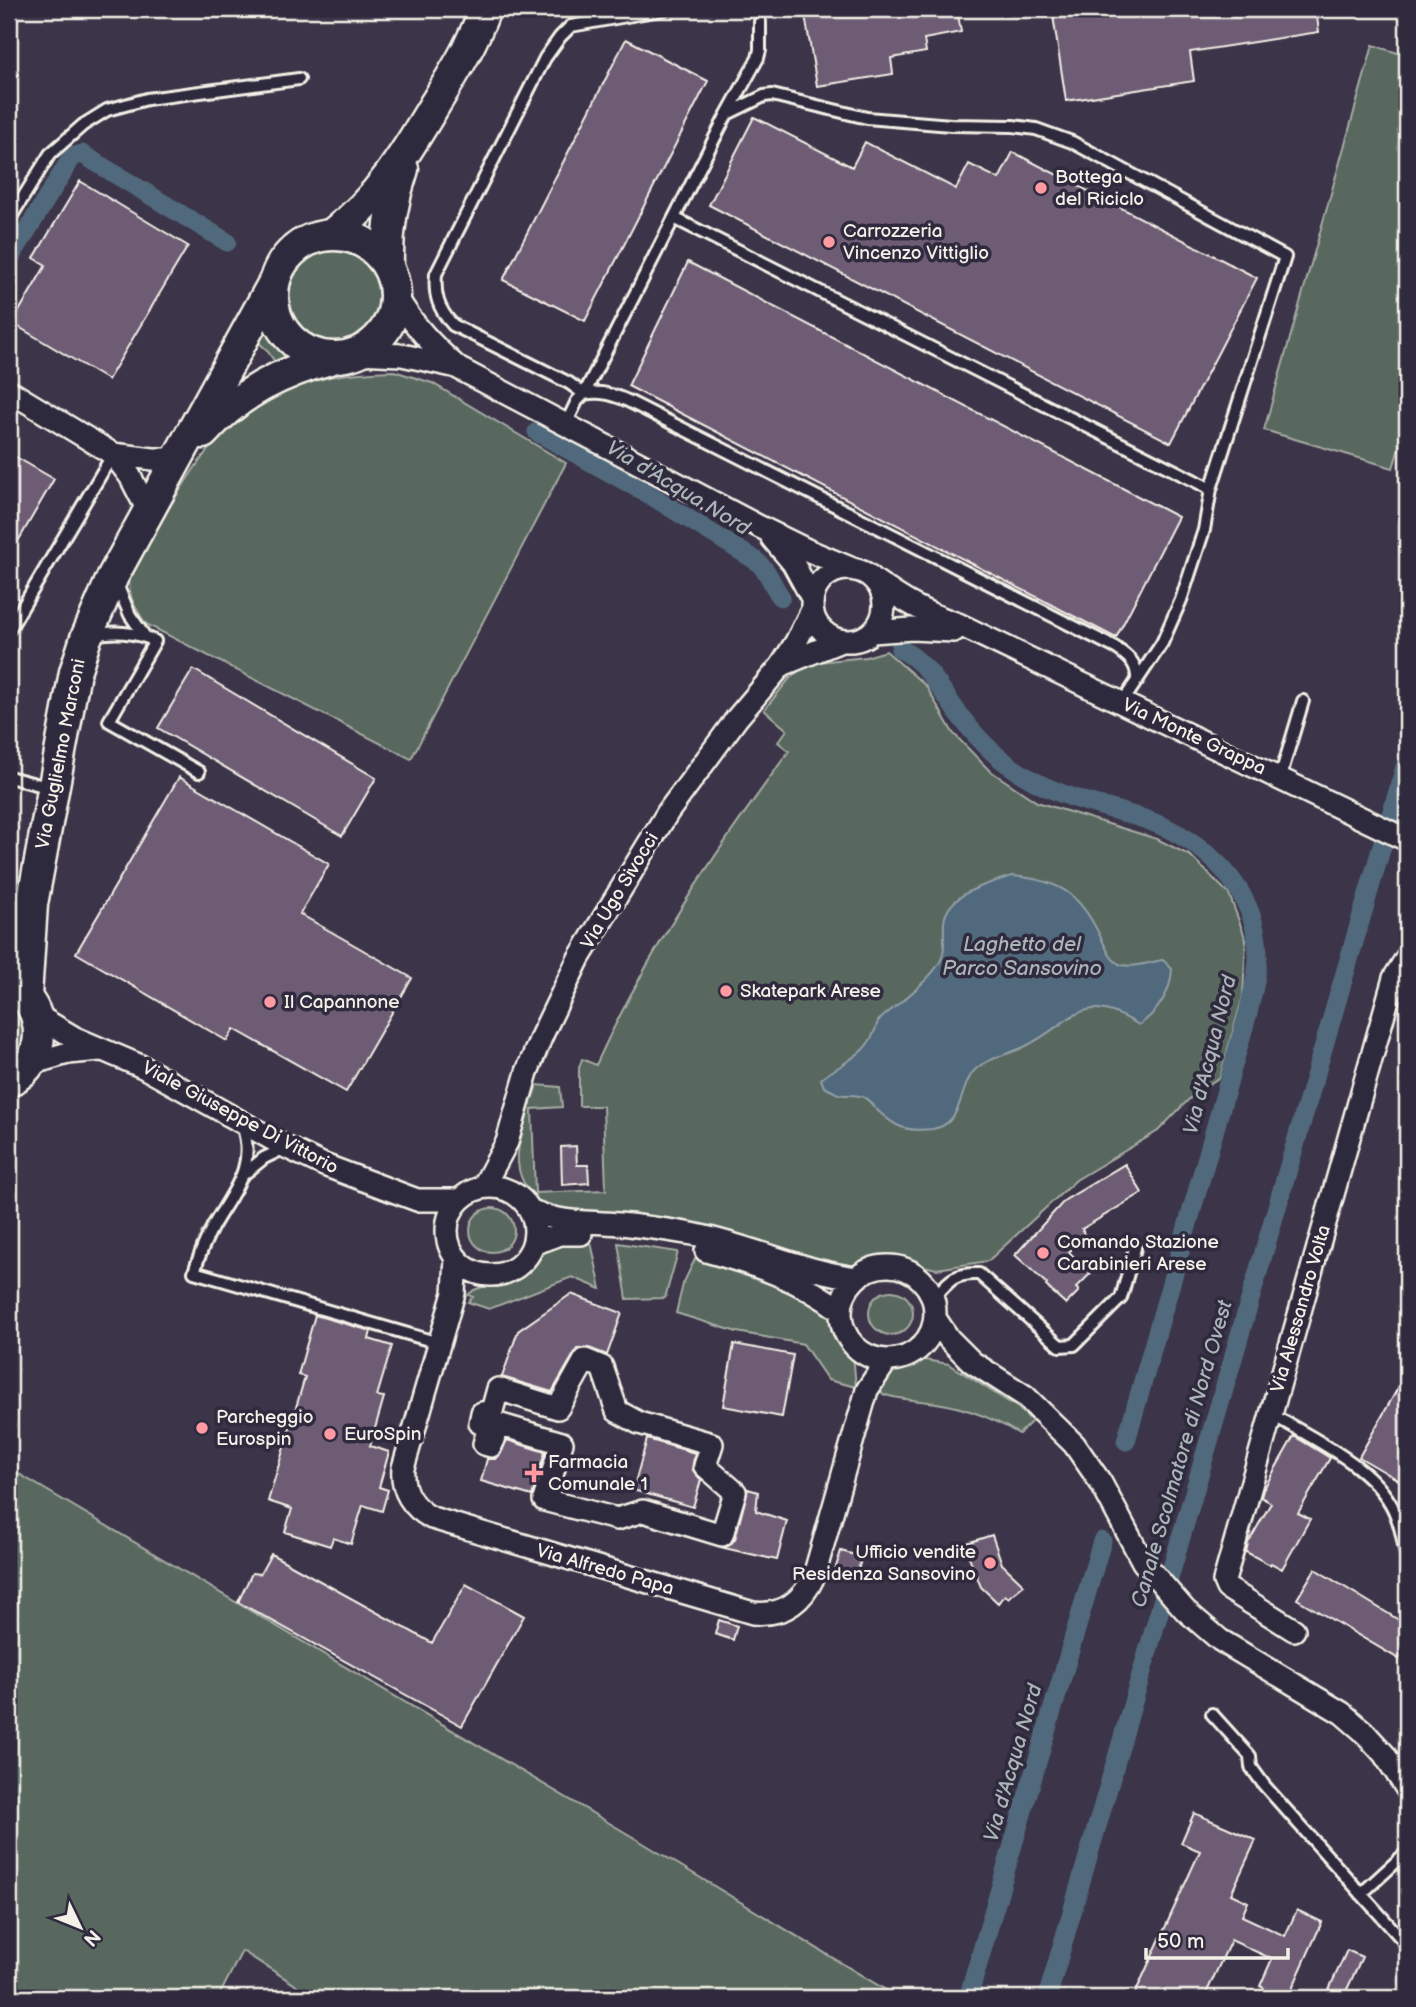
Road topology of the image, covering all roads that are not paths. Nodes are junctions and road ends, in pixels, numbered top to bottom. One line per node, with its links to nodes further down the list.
1 (485, 9): 6 (street)
2 (666, 9): 16 (lane)
3 (760, 22): 5 (lane)
4 (299, 79): 8 (lane)
5 (727, 114): 7 (lane); 20 (lane)
6 (411, 145): 9 (street); 10 (street)
7 (674, 218): 16 (lane); 20 (lane)
8 (9, 220)
9 (332, 234): 10 (street); 11 (street)
10 (388, 265): 12 (street)
11 (274, 282): 13 (street); 19 (street, Via Guglielmo Marconi)
12 (396, 296): 13 (street); 14 (street)
13 (345, 356): 14 (street); 19 (street, Via Guglielmo Marconi)
14 (458, 368): 17 (street)
15 (9, 391): 18 (street)
16 (583, 394): 17 (lane); 34 (lane)
17 (566, 424): 22 (street)
18 (113, 454): 19 (street); 21 (street); 27 (lane)
19 (179, 459): 21 (street, Via Guglielmo Marconi)
20 (1211, 489): 34 (lane)
21 (148, 511): 24 (street, Via Guglielmo Marconi)
22 (760, 527): 23 (street); 26 (street)
23 (855, 570): 25 (street); 26 (street)
24 (113, 576): 29 (lane); 31 (street, Via Guglielmo Marconi)
25 (874, 580): 28 (street); 30 (street, Via Monte Grappa)
26 (812, 604): 32 (street); 33 (street, Via Ugo Sivocci)
27 (9, 630)
28 (872, 632): 30 (street, Via Monte Grappa); 32 (street)
29 (144, 635): 31 (lane); 37 (lane)
30 (980, 635): 36 (street, Via Monte Grappa)
31 (86, 638): 40 (street, Via Guglielmo Marconi)
32 (841, 641): 33 (street, Via Ugo Sivocci)
33 (781, 666): 49 (street, Via Ugo Sivocci)
34 (1137, 681): 36 (lane)
35 (1303, 701): 39 (lane)
36 (1122, 704): 39 (street, Via Monte Grappa)
37 (198, 772)
38 (9, 777): 40 (lane)
39 (1280, 778): 41 (street, Via Monte Grappa)
40 (54, 789): 42 (street, Via Guglielmo Marconi)
41 (1407, 840)
42 (32, 904): 43 (street, Via Guglielmo Marconi); 45 (street, Via Guglielmo Marconi)
43 (9, 947)
44 (1407, 957): 73 (street, Via Alessandro Volta)
45 (24, 998): 46 (street, Viale Giuseppe Di Vittorio); 47 (street, Via Guglielmo Marconi)
46 (102, 1050): 47 (street, Viale Giuseppe Di Vittorio); 48 (street, Viale Giuseppe Di Vittorio)
47 (15, 1078)
48 (241, 1122): 50 (street, Viale Giuseppe Di Vittorio); 51 (lane)
49 (507, 1142): 52 (street, Via Ugo Sivocci); 53 (street, Via Ugo Sivocci)
50 (288, 1147): 51 (lane); 54 (street, Viale Giuseppe Di Vittorio)
51 (243, 1174): 66 (lane)
52 (483, 1187): 53 (street); 55 (street)
53 (510, 1191): 56 (street)
54 (417, 1200): 55 (street, Viale Giuseppe Di Vittorio); 57 (street, Viale Giuseppe Di Vittorio)
55 (459, 1200): 57 (street)
56 (530, 1210): 58 (street); 62 (street)
57 (446, 1230): 60 (street)
58 (533, 1244): 61 (street); 65 (street)
59 (1135, 1248): 64 (lane)
60 (456, 1258): 61 (street); 63 (street, Via Alfredo Papa)
61 (479, 1274): 63 (street)
62 (857, 1278): 64 (street); 65 (street)
63 (454, 1293): 66 (street, Via Alfredo Papa)
64 (934, 1309): 67 (street); 70 (street)
65 (841, 1311): 68 (street)
66 (439, 1343): 71 (street, Via Alfredo Papa)
67 (916, 1350): 69 (street); 70 (street)
68 (862, 1352): 69 (street); 71 (street, Via Alfredo Papa)
69 (887, 1360): 71 (street, Via Alfredo Papa)
70 (972, 1362): 77 (street)
71 (867, 1390)
72 (617, 1411): 72 (street)
73 (1270, 1414): 74 (lane); 75 (street, Via Alessandro Volta)
74 (1407, 1560)
75 (1294, 1630)
76 (1212, 1714): 79 (lane)
77 (1407, 1789)
78 (1407, 1852): 79 (lane)
79 (1361, 1894): 80 (lane)
80 (1407, 1945)

